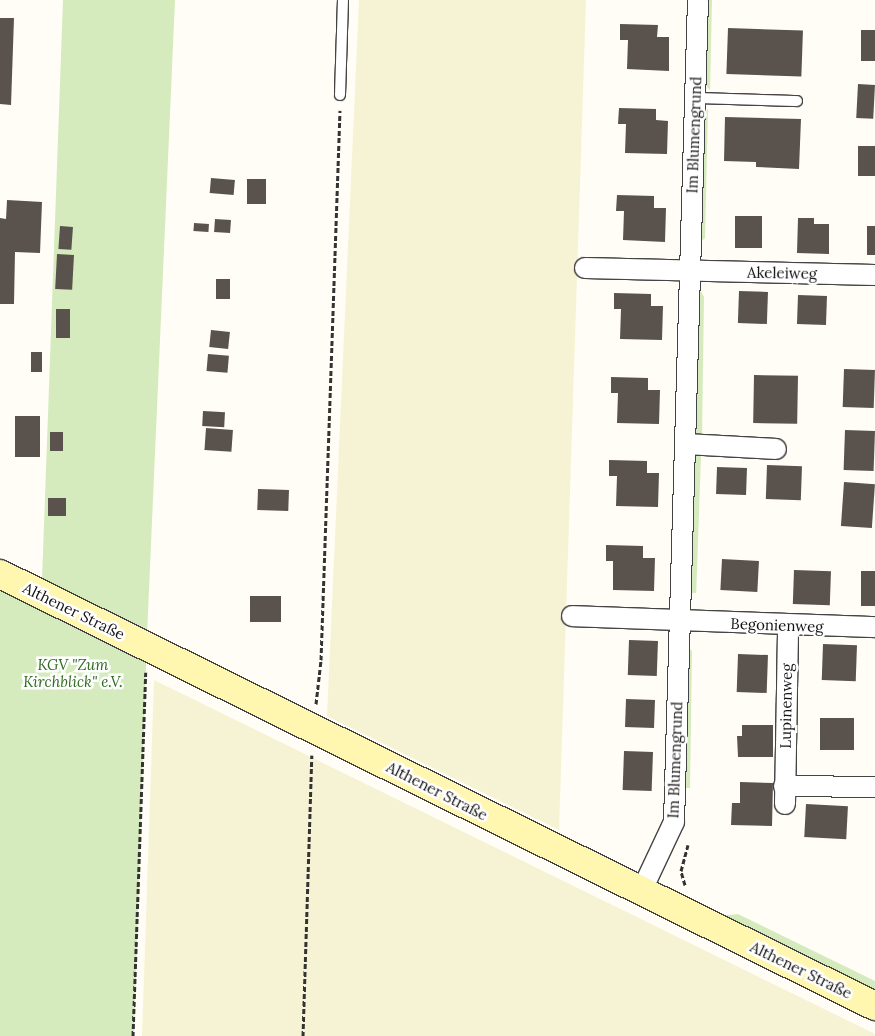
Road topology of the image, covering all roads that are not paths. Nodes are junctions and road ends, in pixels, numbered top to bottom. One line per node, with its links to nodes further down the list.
1 (343, 0): 3 (lane)
2 (698, 0): 4 (street, Im Blumengrund)
3 (340, 95)
4 (695, 98): 5 (lane); 7 (street, Im Blumengrund)
5 (797, 101)
6 (585, 268): 7 (street)
7 (690, 270): 8 (street, Akeleiweg); 9 (street, Im Blumengrund)
8 (875, 275)
9 (686, 444): 10 (street); 13 (street, Im Blumengrund)
10 (776, 449)
11 (0, 574): 17 (main road, Althener Straße)
12 (572, 616): 13 (street)
13 (679, 622): 14 (street, Begonienweg); 17 (street, Im Blumengrund)
14 (788, 626): 15 (street, Begonienweg); 16 (street, Lupinenweg)
15 (875, 628)
16 (875, 787)
17 (641, 892): 18 (main road, Althener Straße)
18 (875, 1006)

